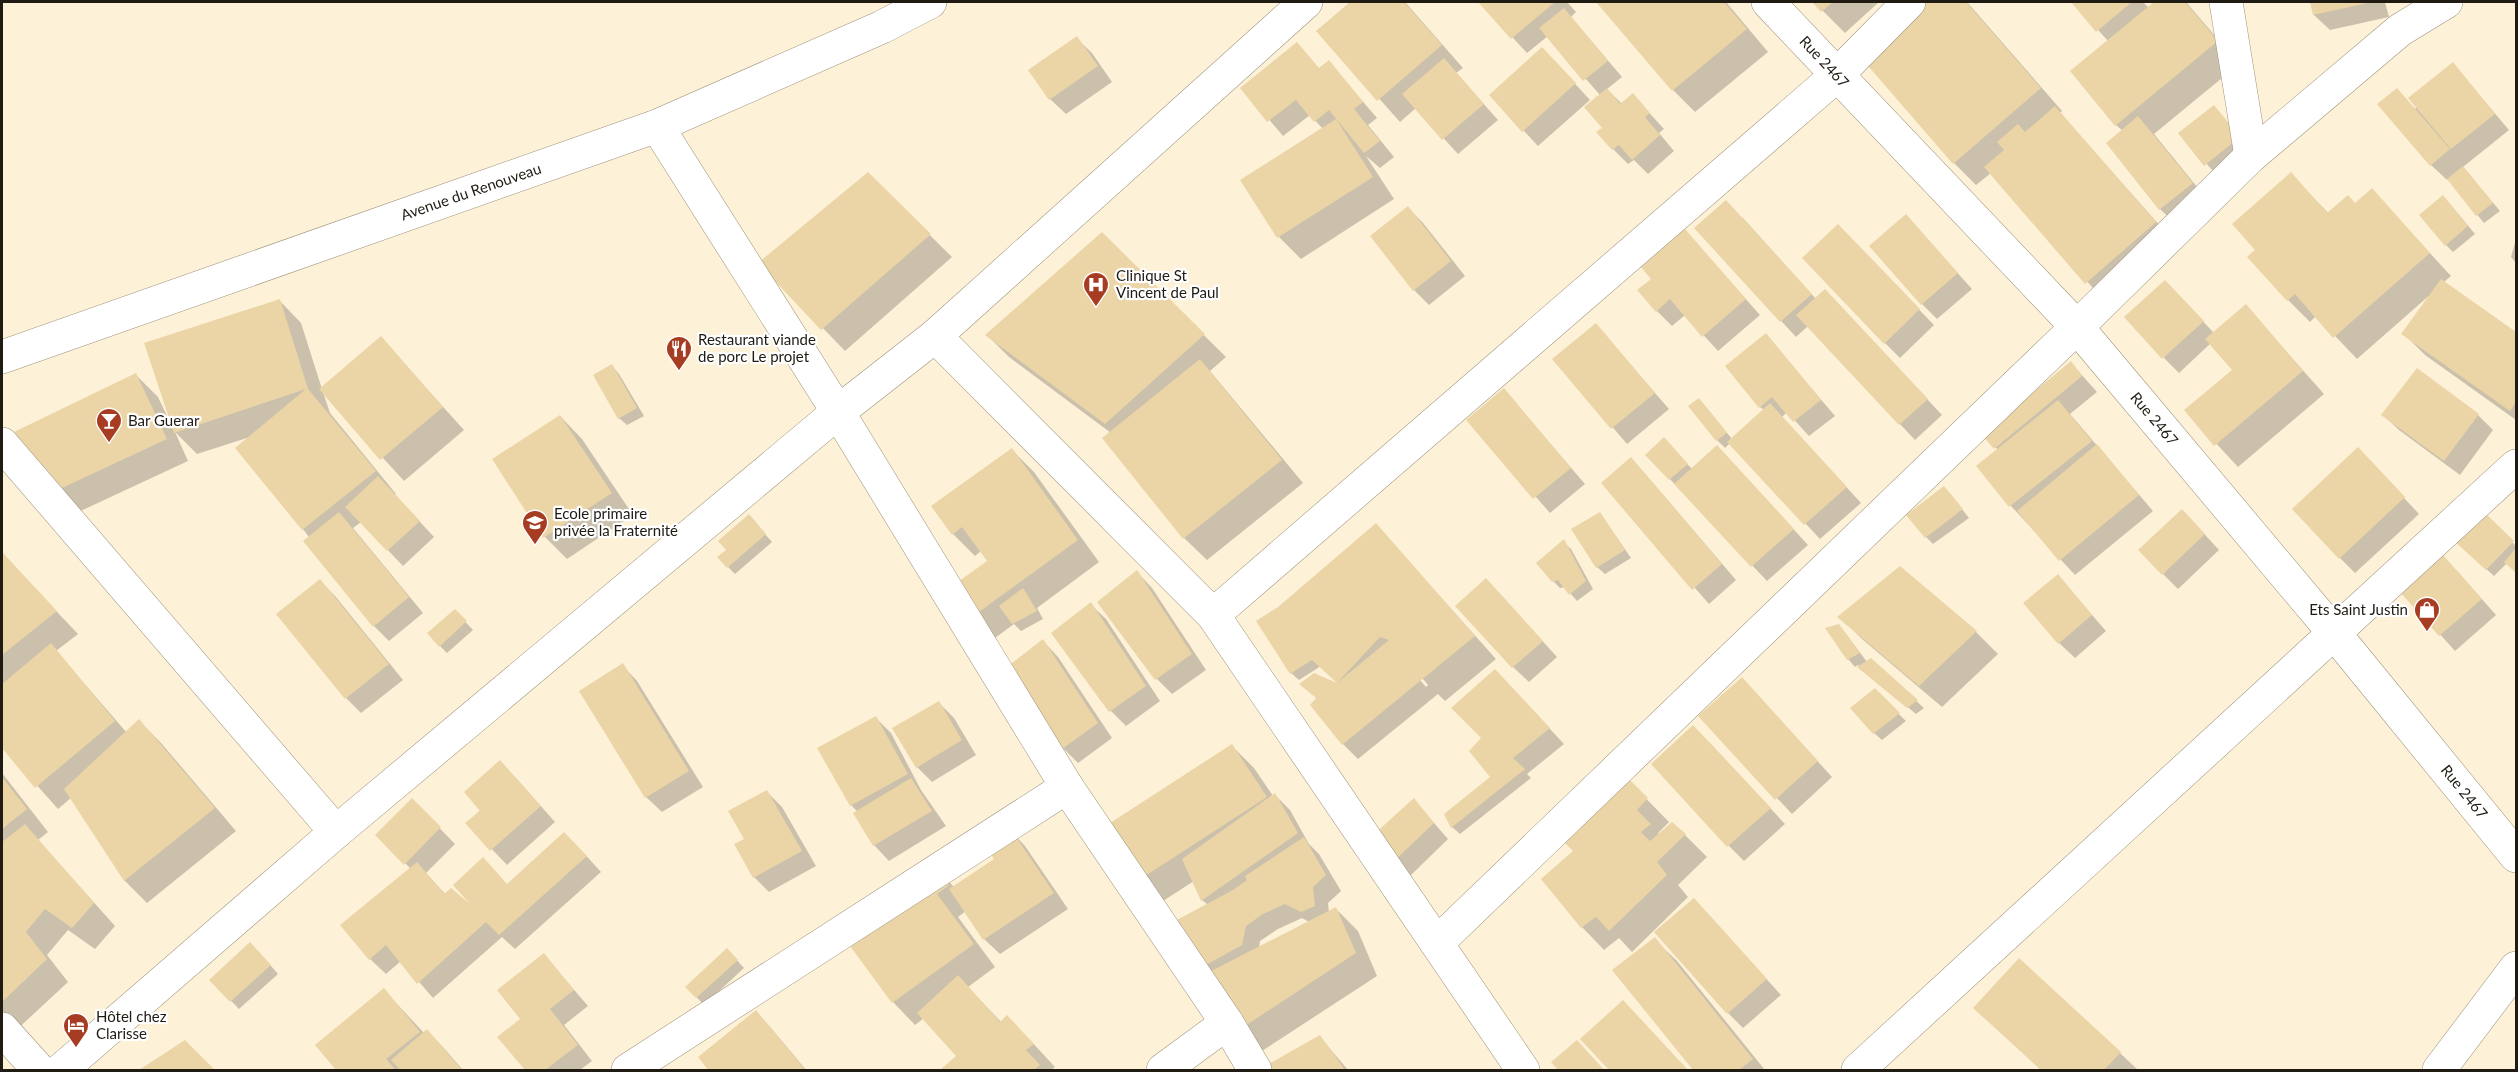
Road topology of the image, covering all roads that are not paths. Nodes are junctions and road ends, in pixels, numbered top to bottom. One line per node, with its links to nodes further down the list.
1 (930, 2): 7 (street, Avenue du Renouveau)
2 (1306, 2): 12 (street)
3 (1768, 2): 8 (street, Rue 2467)
4 (1909, 2): 8 (street)
5 (2226, 2): 10 (street)
6 (2446, 2): 10 (street)
7 (886, 14): 9 (street, Avenue du Renouveau)
8 (1836, 76): 11 (street, Rue 2467); 17 (street)
9 (657, 126): 13 (street, Avenue du Renouveau); 14 (street)
10 (2251, 156): 11 (street)
11 (2077, 327): 18 (street, Rue 2467); 22 (street)
12 (934, 336): 14 (street); 17 (street)
13 (2, 357)
14 (838, 412): 19 (street); 20 (street)
15 (2, 444): 20 (street)
16 (2517, 466): 18 (street)
17 (1213, 615): 22 (street)
18 (2335, 634): 21 (street, Rue 2467); 32 (street)
19 (1067, 787): 24 (street); 28 (street)
20 (336, 832): 27 (street)
21 (2517, 856)
22 (1437, 943): 31 (street)
23 (2517, 968): 33 (street)
24 (1227, 1023): 29 (street); 30 (street)
25 (2, 1029): 26 (street)
26 (39, 1071)
27 (61, 1071)
28 (628, 1071)
29 (1163, 1071)
30 (1255, 1071)
31 (1523, 1071)
32 (1858, 1071)
33 (2439, 1071)

